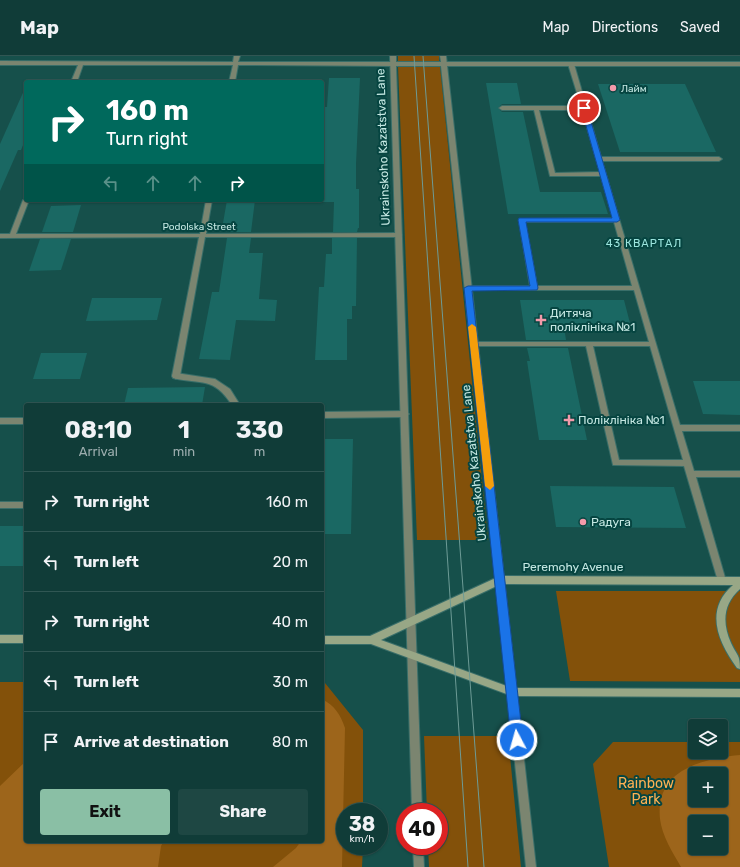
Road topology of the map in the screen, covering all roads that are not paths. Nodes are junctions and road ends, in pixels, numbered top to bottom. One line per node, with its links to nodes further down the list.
1 (237, 56): 6 (street)
2 (393, 60): 3 (street); 6 (street); 20 (street, Ukrainskoho Kazatstva Lane)
3 (444, 60): 7 (street); 24 (street, Ukrainskoho Kazatstva Lane)
4 (0, 63): 5 (street)
5 (81, 63): 6 (street); 9 (street)
6 (236, 64): 10 (street)
7 (571, 64): 8 (street); 13 (street)
8 (740, 64)
9 (75, 80)
10 (232, 80)
11 (502, 108): 12 (street)
12 (536, 108): 13 (street); 16 (street)
13 (584, 108): 14 (street)
14 (599, 159): 15 (street); 16 (street)
15 (719, 159)
16 (603, 174): 19 (street)
17 (25, 202): 22 (street)
18 (209, 202): 23 (street)
19 (617, 220): 25 (street); 26 (street)
20 (399, 235): 23 (street, Podolska Street); 31 (street, Ukrainskoho Kazatstva Lane)
21 (0, 236): 22 (street, Podolska Street)
22 (12, 236): 23 (street, Podolska Street)
23 (203, 236): 30 (street)
24 (468, 288): 25 (street); 27 (street, Ukrainskoho Kazatstva Lane)
25 (534, 288): 26 (street)
26 (637, 288): 29 (street)
27 (474, 344): 28 (street); 42 (street, Ukrainskoho Kazatstva Lane)
28 (589, 344): 29 (street); 37 (street)
29 (653, 344): 35 (street)
30 (235, 403)
31 (404, 414): 32 (street); 45 (street, Ukrainskoho Kazatstva Lane)
32 (324, 415)
33 (0, 421): 34 (street)
34 (24, 421)
35 (678, 428): 36 (street); 37 (street)
36 (740, 428)
37 (688, 463): 38 (street)
38 (691, 474): 39 (street); 43 (street)
39 (740, 474)
40 (0, 505): 41 (street)
41 (24, 505)
42 (500, 580): 43 (main road, Peremohy Avenue); 45 (main road, Peremohy Avenue); 52 (street, Ukrainskoho Kazatstva Lane)
43 (722, 581): 44 (main road, Peremohy Avenue)
44 (740, 582): 51 (main road)
45 (411, 622): 49 (main road, Peremohy Avenue); 50 (street, Ukrainskoho Kazatstva Lane)
46 (0, 639): 47 (main road)
47 (24, 639)
48 (324, 640): 49 (main road, Peremohy Avenue)
49 (371, 640): 50 (main road, Peremohy Avenue)
50 (413, 656): 52 (main road, Peremohy Avenue); 54 (street, Ukrainskoho Kazatstva Lane)
51 (740, 665)
52 (512, 692): 53 (main road, Peremohy Avenue); 57 (street, Ukrainskoho Kazatstva Lane)
53 (740, 693)
54 (417, 803)
55 (418, 855): 56 (street)
56 (419, 867)
57 (531, 867)

